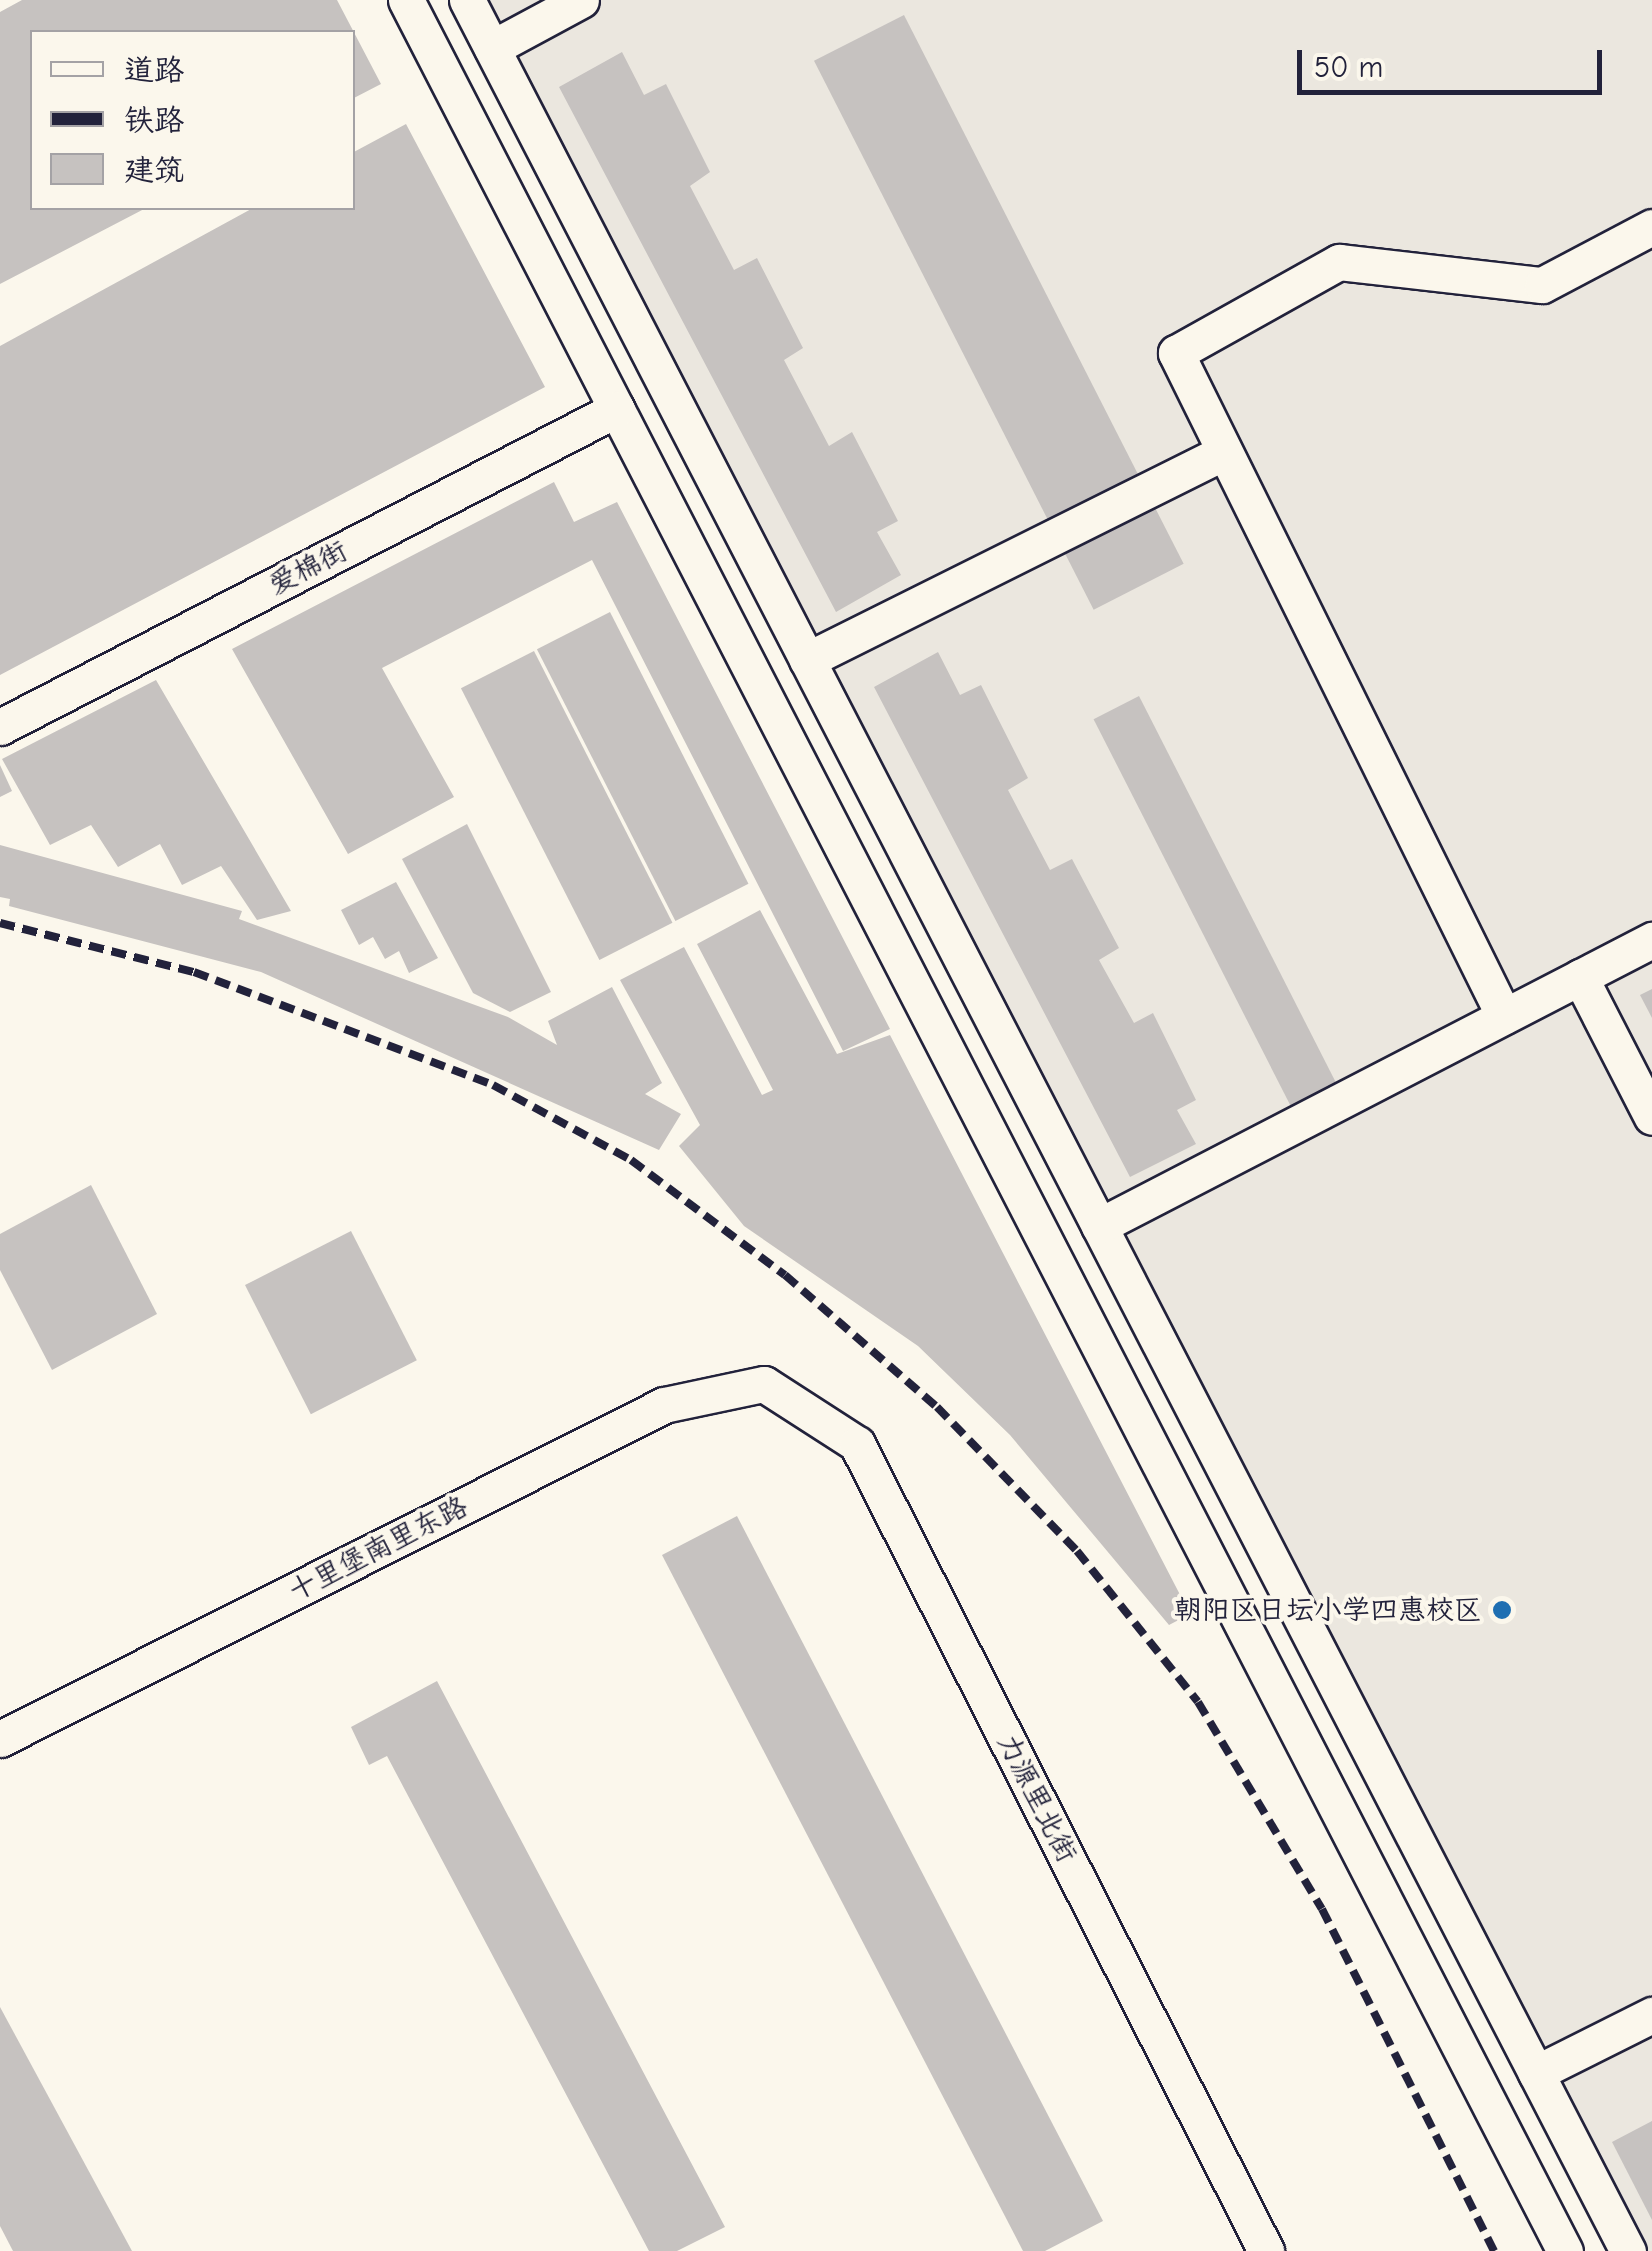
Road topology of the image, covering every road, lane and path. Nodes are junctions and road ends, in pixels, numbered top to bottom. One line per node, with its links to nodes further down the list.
1 (406, 0): 6 (street)
2 (467, 0): 4 (street)
3 (581, 0): 4 (street)
4 (492, 48): 8 (street)
5 (1652, 227): 7 (street)
6 (617, 409): 9 (street, 爱棉街); 20 (street)
7 (1224, 452): 8 (street); 12 (street)
8 (807, 660): 14 (street)
9 (0, 727)
10 (1652, 940): 11 (street)
11 (1580, 977): 12 (street); 13 (street)
12 (1504, 1016): 14 (street)
13 (1652, 1118)
14 (1099, 1226): 18 (street)
15 (764, 1384): 16 (street, 十里堡南里东路); 19 (street, 力源里北街)
16 (0, 1739)
17 (1652, 2016): 18 (street)
18 (1536, 2073): 21 (street)
19 (1266, 2251)
20 (1566, 2251)
21 (1628, 2251)

